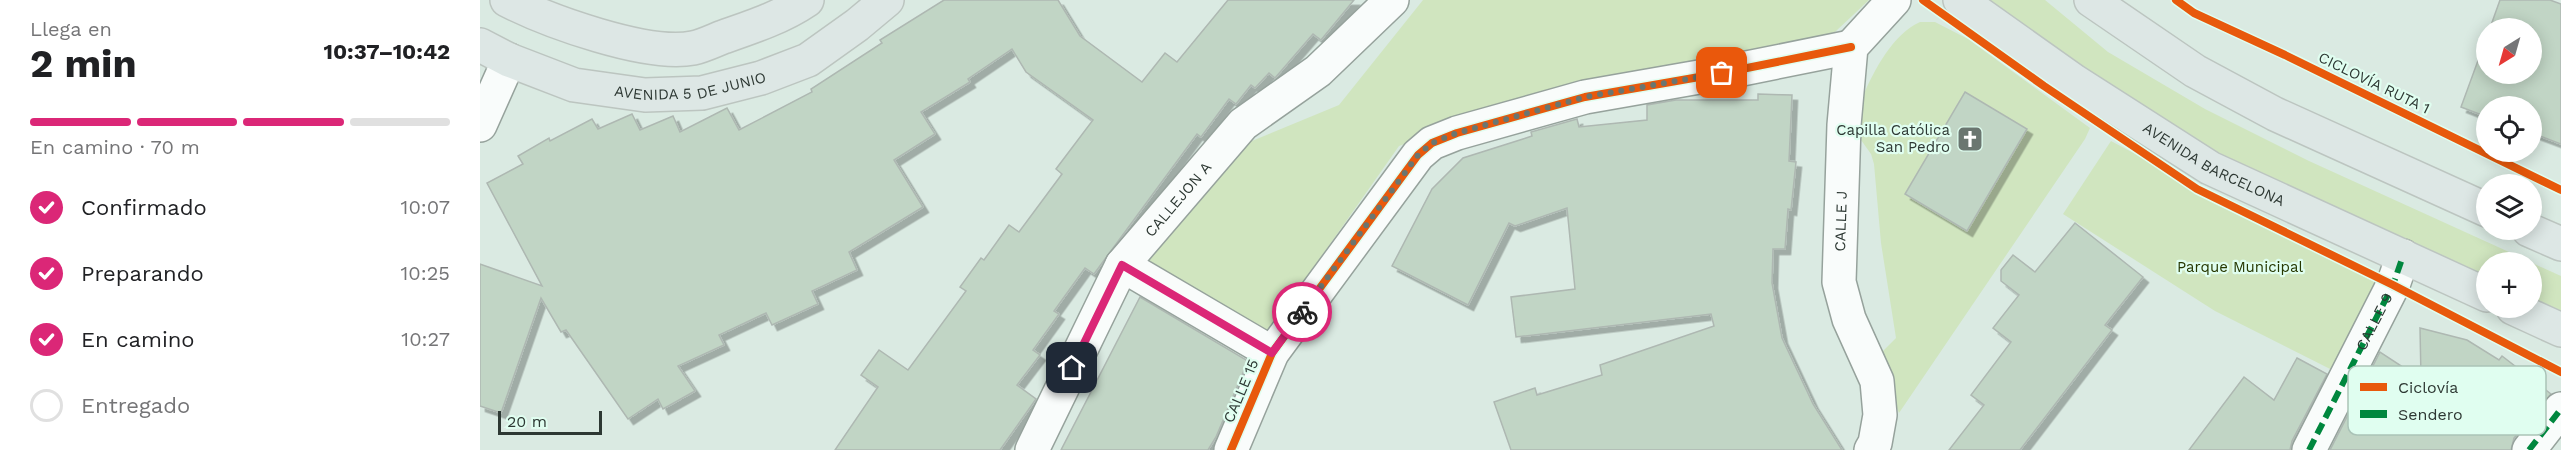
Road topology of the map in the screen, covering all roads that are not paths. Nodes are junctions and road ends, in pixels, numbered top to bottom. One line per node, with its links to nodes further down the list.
1 (507, 0): 2 (main road)
2 (807, 0)
3 (887, 0): 10 (main road, AVENIDA 5 DE JUNIO)
4 (1392, 0): 16 (street, CALLEJON A)
5 (1894, 0): 9 (street)
6 (1960, 0): 15 (main road, AVENIDA BARCELONA)
7 (2091, 0): 12 (main road)
8 (480, 45): 10 (main road, AVENIDA 5 DE JUNIO)
9 (1851, 48): 20 (street, CALLE 15); 28 (street, CALLE J)
10 (509, 60): 11 (street)
11 (480, 125)
12 (2476, 205)
13 (2542, 236): 14 (main road)
14 (2561, 244)
15 (2403, 256): 17 (main road, AVENIDA BARCELONA); 21 (street, CALLE 9)
16 (1122, 265): 20 (street); 26 (street, CALLEJON A)
17 (2476, 290)
18 (2535, 318): 19 (main road)
19 (2561, 330)
20 (1272, 353): 27 (street, CALLE 15)
21 (2351, 366)
22 (2348, 372): 29 (street, CALLE 9)
23 (2561, 409): 24 (street)
24 (2546, 428)
25 (2541, 435): 30 (street)
26 (1032, 450)
27 (1231, 450)
28 (1871, 450)
29 (2308, 450)
30 (2529, 450)

